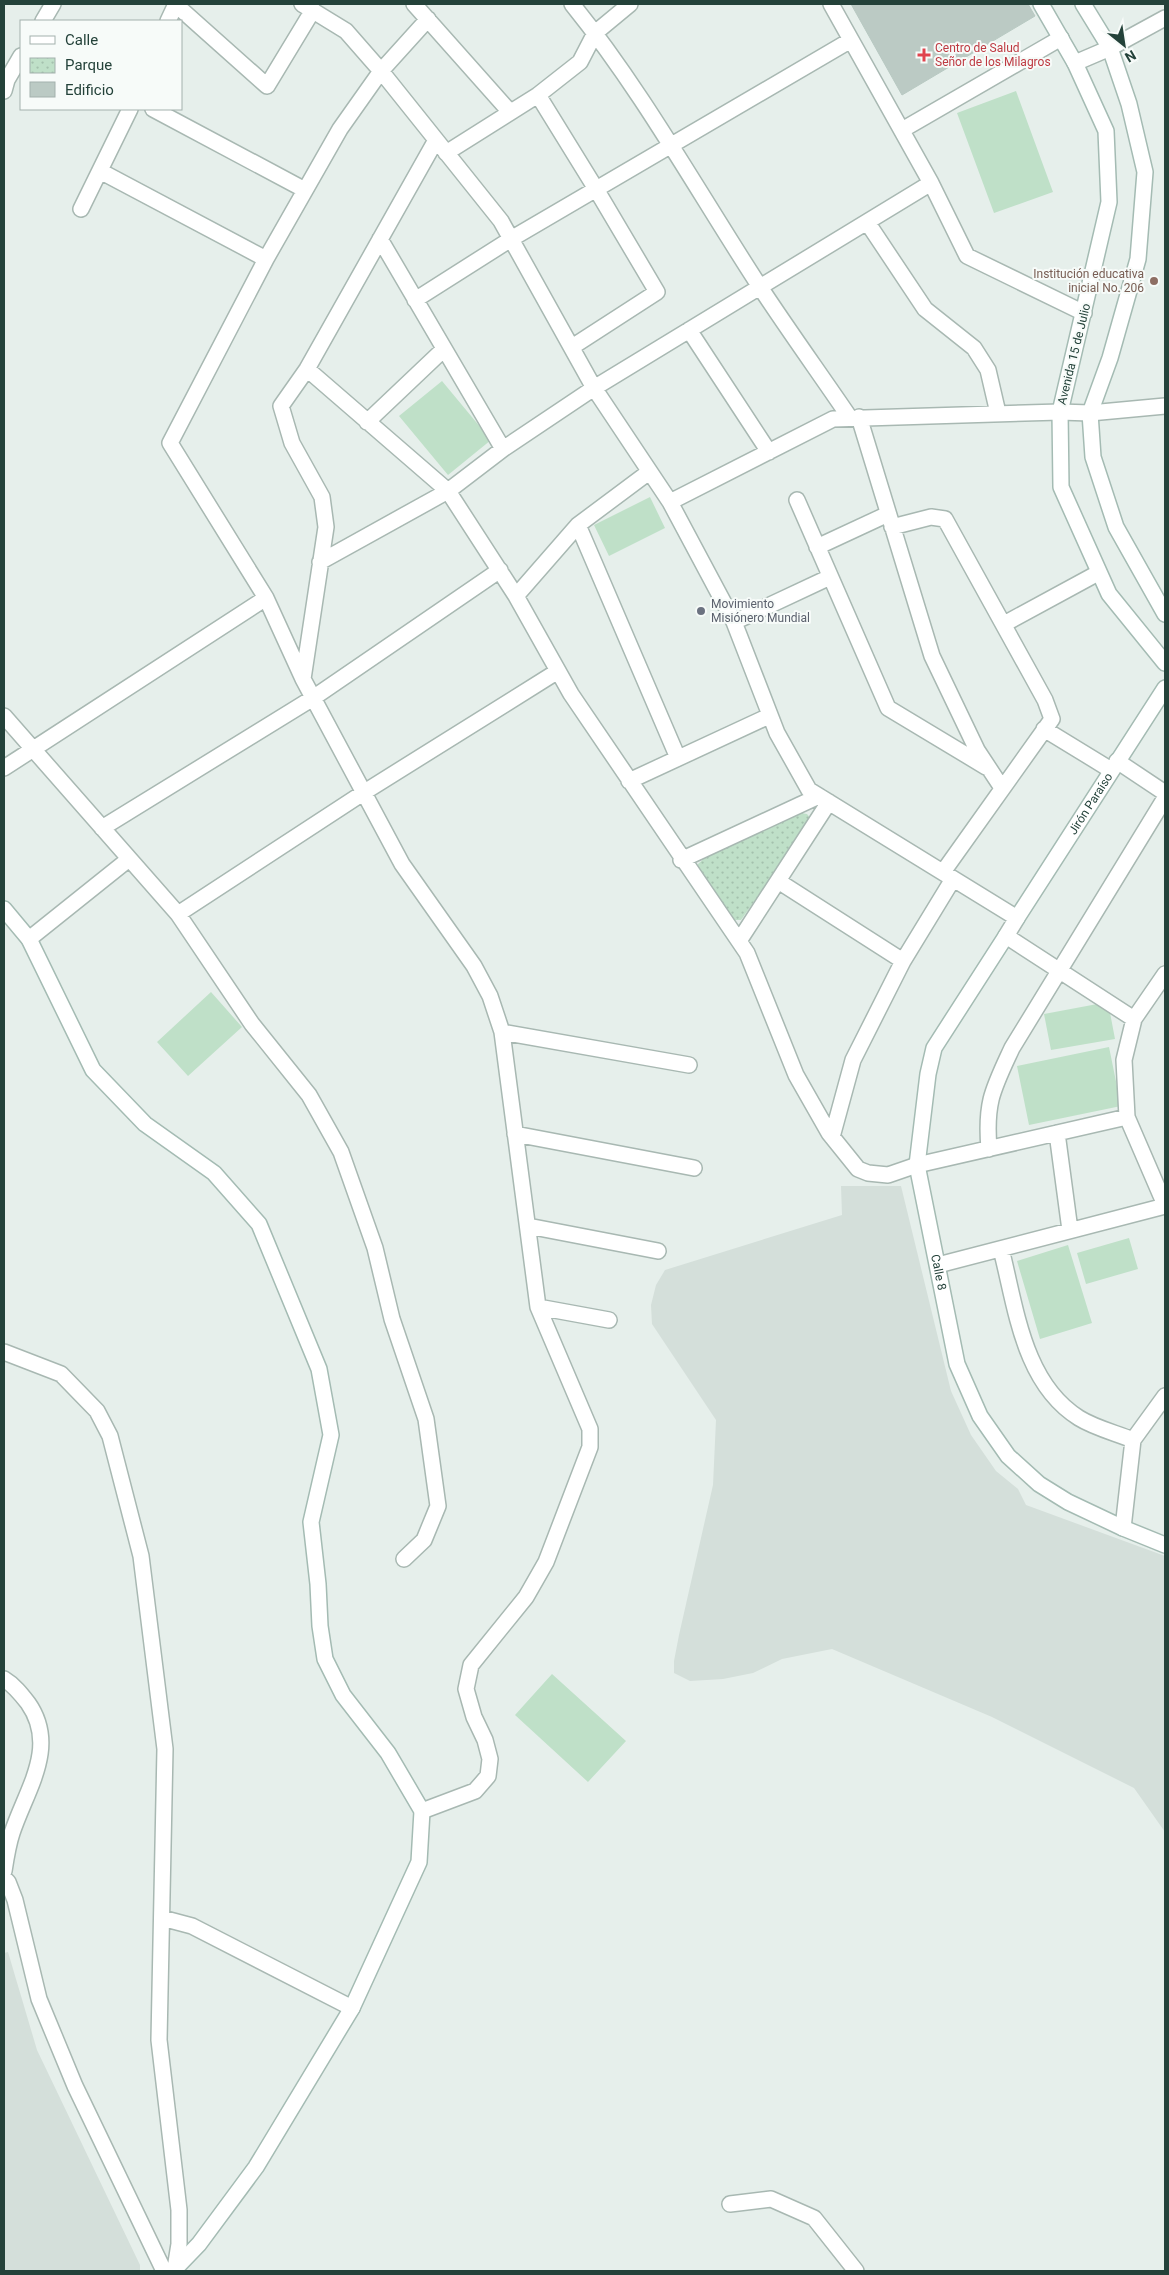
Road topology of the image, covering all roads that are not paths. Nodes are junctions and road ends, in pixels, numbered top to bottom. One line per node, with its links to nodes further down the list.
1 (54, 4): 12 (street)
2 (175, 4): 9 (street); 13 (street)
3 (414, 4): 11 (street)
4 (572, 4): 14 (street)
5 (630, 4): 14 (street)
6 (831, 4): 16 (street)
7 (1041, 4): 15 (street, Avenida 15 de Julio)
8 (1083, 4): 17 (street)
9 (308, 7): 20 (street)
10 (1165, 18): 17 (street)
11 (428, 19): 20 (street); 25 (street)
12 (44, 20)
13 (168, 20)
14 (595, 33): 22 (street); 28 (street)
15 (1061, 38): 19 (street, Avenida 15 de Julio); 26 (street)
16 (851, 40): 26 (street); 28 (street)
17 (1110, 48): 19 (street); 50 (street)
18 (20, 58): 21 (street)
19 (1076, 62): 41 (street, Avenida 15 de Julio)
20 (381, 70): 27 (street); 33 (street)
21 (5, 83)
22 (538, 95): 25 (street); 32 (street)
23 (130, 110): 30 (street)
24 (155, 110): 33 (street)
25 (510, 112): 29 (street)
26 (902, 130): 31 (street)
27 (436, 140): 29 (street); 36 (street)
28 (672, 145): 32 (street); 39 (street)
29 (446, 153): 37 (street)
30 (100, 171): 34 (street); 38 (street)
31 (931, 183): 35 (street); 41 (street)
32 (596, 189): 37 (street); 43 (street)
33 (306, 190): 38 (street)
34 (81, 209)
35 (866, 222): 39 (street); 49 (street)
36 (380, 239): 40 (street); 45 (street)
37 (511, 239): 40 (street); 43 (street)
38 (266, 259): 67 (street)
39 (760, 287): 42 (street); 51 (street)
40 (415, 300): 44 (street)
41 (1084, 313): 48 (street, Avenida 15 de Julio)
42 (689, 330): 46 (street); 54 (street)
43 (572, 347): 46 (street)
44 (444, 349): 52 (street); 53 (street)
45 (307, 369): 52 (street); 62 (street)
46 (594, 388): 53 (street); 55 (street)
47 (1165, 406): 50 (street)
48 (1060, 412): 49 (street); 50 (street); 64 (street, Avenida 15 de Julio)
49 (998, 413): 51 (street)
50 (1090, 413): 68 (street)
51 (854, 418): 54 (street); 59 (street)
52 (367, 422): 56 (street)
53 (503, 449): 56 (street)
54 (769, 452): 58 (street)
55 (649, 472): 58 (street); 60 (street)
56 (448, 491): 62 (street); 63 (street)
57 (797, 500): 61 (street)
58 (670, 502): 69 (street)
59 (890, 520): 61 (street); 70 (street); 83 (street)
60 (578, 525): 66 (street); 80 (street)
61 (817, 547): 65 (street)
62 (320, 562): 73 (street)
63 (500, 570): 66 (street); 75 (street)
64 (1098, 573): 70 (street); 71 (street, Avenida 15 de Julio)
65 (830, 577): 69 (street); 83 (street)
66 (516, 596): 72 (street)
67 (266, 598): 73 (street); 79 (street)
68 (1165, 614)
69 (734, 622): 77 (street)
70 (1004, 624): 78 (street)
71 (1165, 663)
72 (558, 671): 84 (street); 86 (street)
73 (303, 679): 75 (street)
74 (1165, 688): 81 (street, Jirón Paraíso)
75 (313, 698): 86 (street); 90 (street)
76 (4, 716): 79 (street)
77 (769, 716): 80 (street); 89 (street)
78 (1044, 729): 81 (street); 85 (street)
79 (34, 748): 82 (street); 90 (street)
80 (678, 758): 84 (street)
81 (1114, 765): 87 (street); 97 (street, Jirón Paraíso)
82 (4, 768)
83 (989, 770): 85 (street)
84 (629, 781): 92 (street)
85 (1002, 788): 93 (street)
86 (363, 793): 96 (street); 105 (street)
87 (1165, 793)
88 (1165, 798): 102 (street)
89 (824, 799): 92 (street); 93 (street); 94 (street)
90 (102, 828): 91 (street)
91 (129, 859): 96 (street); 99 (street)
92 (682, 860): 100 (street)
93 (948, 876): 97 (street); 101 (street)
94 (778, 882): 100 (street); 101 (street)
95 (4, 909): 99 (street)
96 (178, 914): 127 (street)
97 (1017, 918): 98 (street, Calle 8)
98 (1006, 936): 102 (street); 112 (street, Calle 8)
99 (29, 939): 129 (street)
100 (739, 941): 110 (street)
101 (903, 961): 110 (street)
102 (1060, 971): 104 (street); 111 (street)
103 (1165, 974): 104 (street)
104 (1134, 1019): 107 (street)
105 (502, 1032): 106 (street); 109 (street)
106 (689, 1065)
107 (1127, 1117): 108 (street); 114 (street)
108 (1057, 1133): 111 (street); 116 (street)
109 (515, 1134): 113 (street); 115 (street)
110 (832, 1137): 112 (street)
111 (988, 1149): 112 (street)
112 (917, 1165): 119 (street, Calle 8)
113 (694, 1168)
114 (1165, 1206): 116 (street)
115 (528, 1226): 118 (street); 120 (street)
116 (1070, 1230): 117 (street)
117 (1001, 1249): 119 (street); 124 (street)
118 (658, 1251)
119 (938, 1265): 125 (street, Calle 8)
120 (538, 1307): 121 (street); 129 (street)
121 (609, 1320)
122 (4, 1352): 132 (street)
123 (1165, 1396): 124 (street)
124 (1133, 1440): 125 (street)
125 (1124, 1528): 126 (street, Calle 8)
126 (1165, 1545)
127 (404, 1559)
128 (4, 1679): 130 (street)
129 (422, 1812): 133 (street)
130 (4, 1870)
131 (4, 1878): 135 (street)
132 (162, 1918): 133 (street); 135 (street)
133 (352, 2008): 135 (street)
134 (730, 2204): 136 (street)
135 (171, 2271)
136 (856, 2271)

